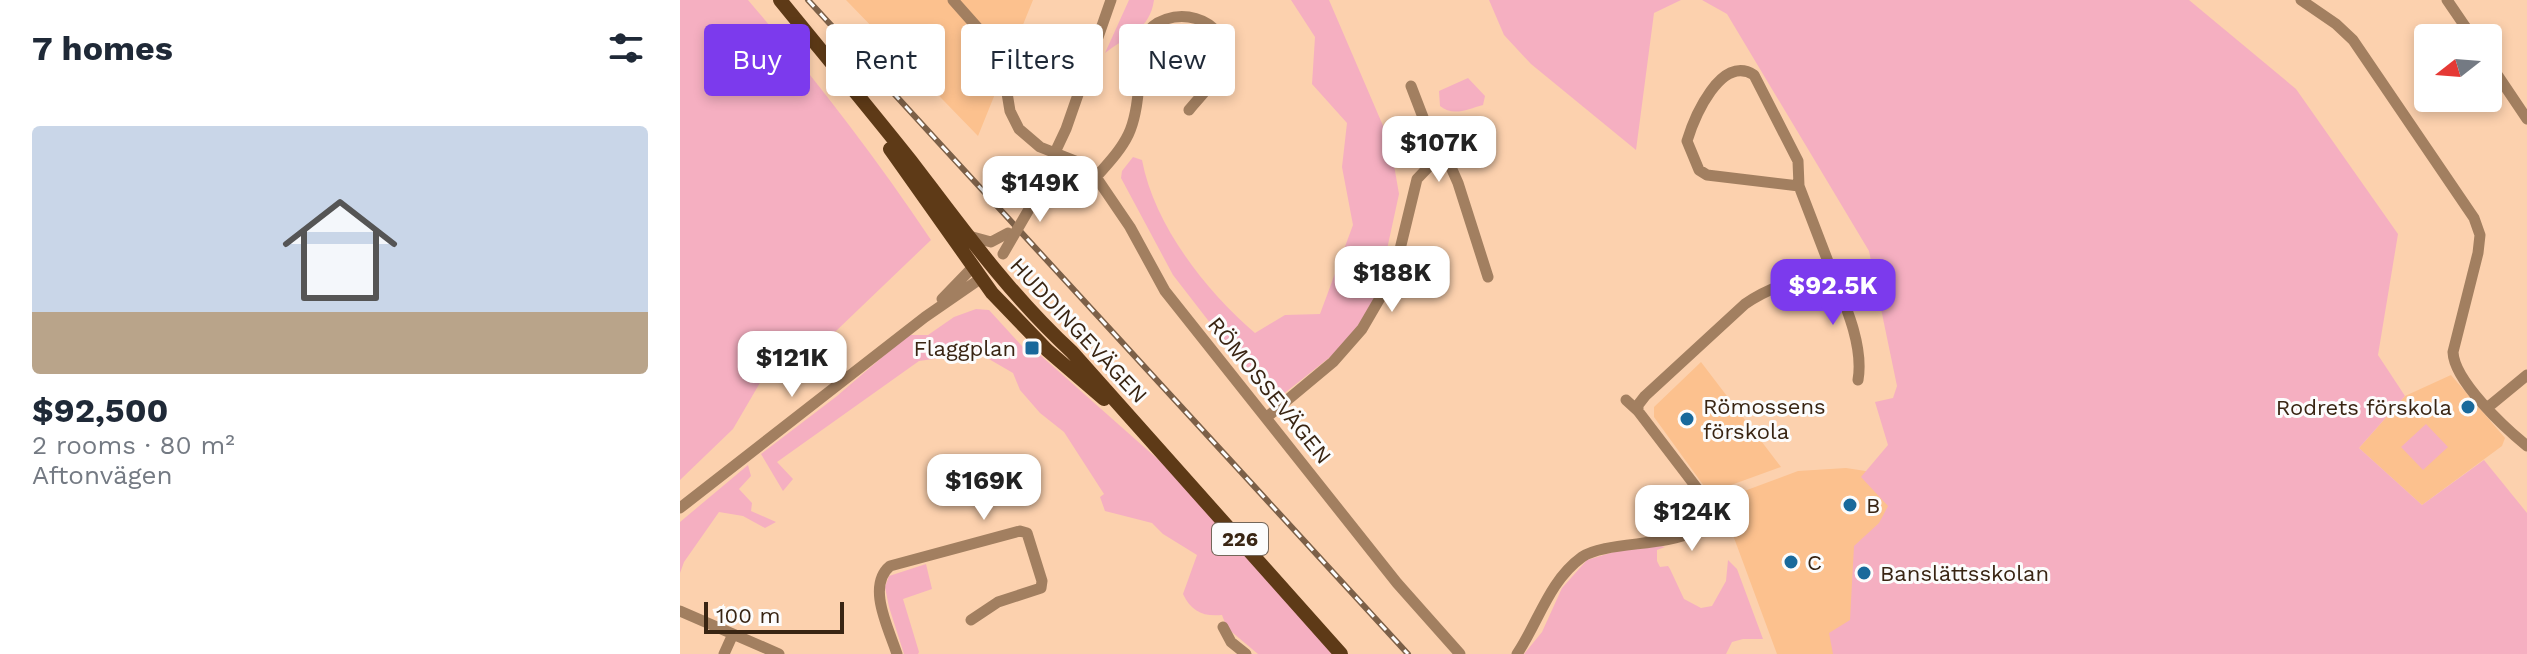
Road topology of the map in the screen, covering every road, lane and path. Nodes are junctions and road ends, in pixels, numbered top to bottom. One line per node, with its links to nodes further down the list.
1 (780, 0): 7 (main road, HUDDINGEVÄGEN / 226)
2 (953, 0): 14 (street, RÖMOSSEVÄGEN)
3 (1111, 0): 14 (street)
4 (2301, 0): 25 (street)
5 (2447, 0): 6 (street)
6 (2463, 24)
7 (826, 56)
8 (2502, 82): 13 (street)
9 (1411, 86): 15 (street)
10 (858, 96): 19 (main road, HUDDINGEVÄGEN / 226)
11 (859, 96): 19 (main road, HUDDINGEVÄGEN / 226)
12 (1189, 110): 16 (street)
13 (2527, 119)
14 (1055, 153): 16 (street, RÖMOSSEVÄGEN); 17 (street)
15 (1440, 155): 21 (street); 27 (street)
16 (1096, 177): 27 (street, RÖMOSSEVÄGEN)
17 (1041, 182): 19 (street, bridge); 19 (street, bridge)
18 (1799, 186): 18 (street); 20 (street)
19 (988, 260): 29 (street); 38 (main road, HUDDINGEVÄGEN / 226)
20 (1832, 272): 23 (street); 26 (street)
21 (1488, 277)
22 (2527, 375): 25 (street)
23 (1858, 380)
24 (1626, 400): 26 (street)
25 (2487, 408): 28 (street)
26 (1638, 411): 40 (street)
27 (1267, 417): 39 (street, RÖMOSSEVÄGEN)
28 (2527, 446)
29 (680, 508)
30 (680, 611): 33 (street)
31 (971, 620): 36 (street)
32 (1223, 627): 37 (street)
33 (733, 634): 34 (street); 35 (street)
34 (724, 654)
35 (779, 654)
36 (897, 654)
37 (1246, 654)
38 (1341, 654)
39 (1460, 654)
40 (1517, 654)

